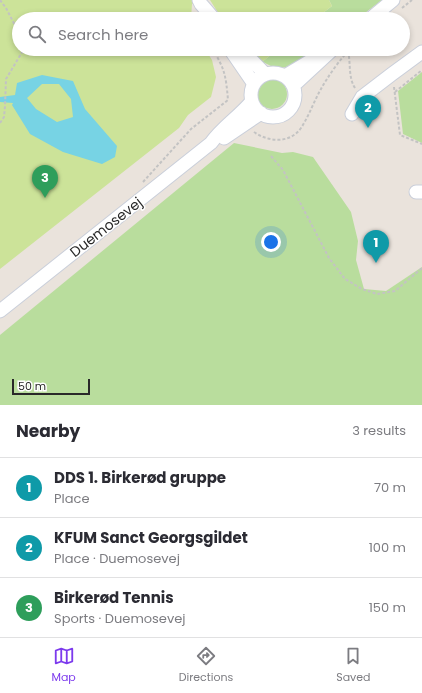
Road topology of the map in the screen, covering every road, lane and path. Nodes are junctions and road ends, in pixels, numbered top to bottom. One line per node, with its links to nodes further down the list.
1 (0, 0): 6 (path)
2 (199, 0): 4 (street)
3 (394, 0): 5 (street)
4 (208, 12)
5 (379, 12)
6 (12, 20)
7 (422, 52): 17 (street)
8 (20, 56): 25 (path)
9 (217, 56): 30 (path)
10 (235, 56): 19 (street)
11 (248, 56): 16 (street)
12 (323, 56): 18 (street)
13 (343, 56): 26 (path)
14 (350, 56): 21 (path)
15 (422, 70): 20 (path)
16 (264, 74): 18 (street); 19 (street)
17 (392, 74): 20 (path); 21 (street)
18 (289, 81): 23 (street)
19 (254, 84): 22 (street)
20 (395, 93): 28 (path)
21 (362, 97): 24 (street)
22 (252, 101): 23 (street); 27 (street, Duemosevej)
23 (261, 113): 27 (street, Duemosevej)
24 (352, 114)
25 (0, 123)
26 (252, 131)
27 (211, 143): 32 (street, Duemosevej)
28 (422, 144)
29 (271, 156): 31 (path)
30 (140, 185)
31 (422, 268)
32 (0, 311)

